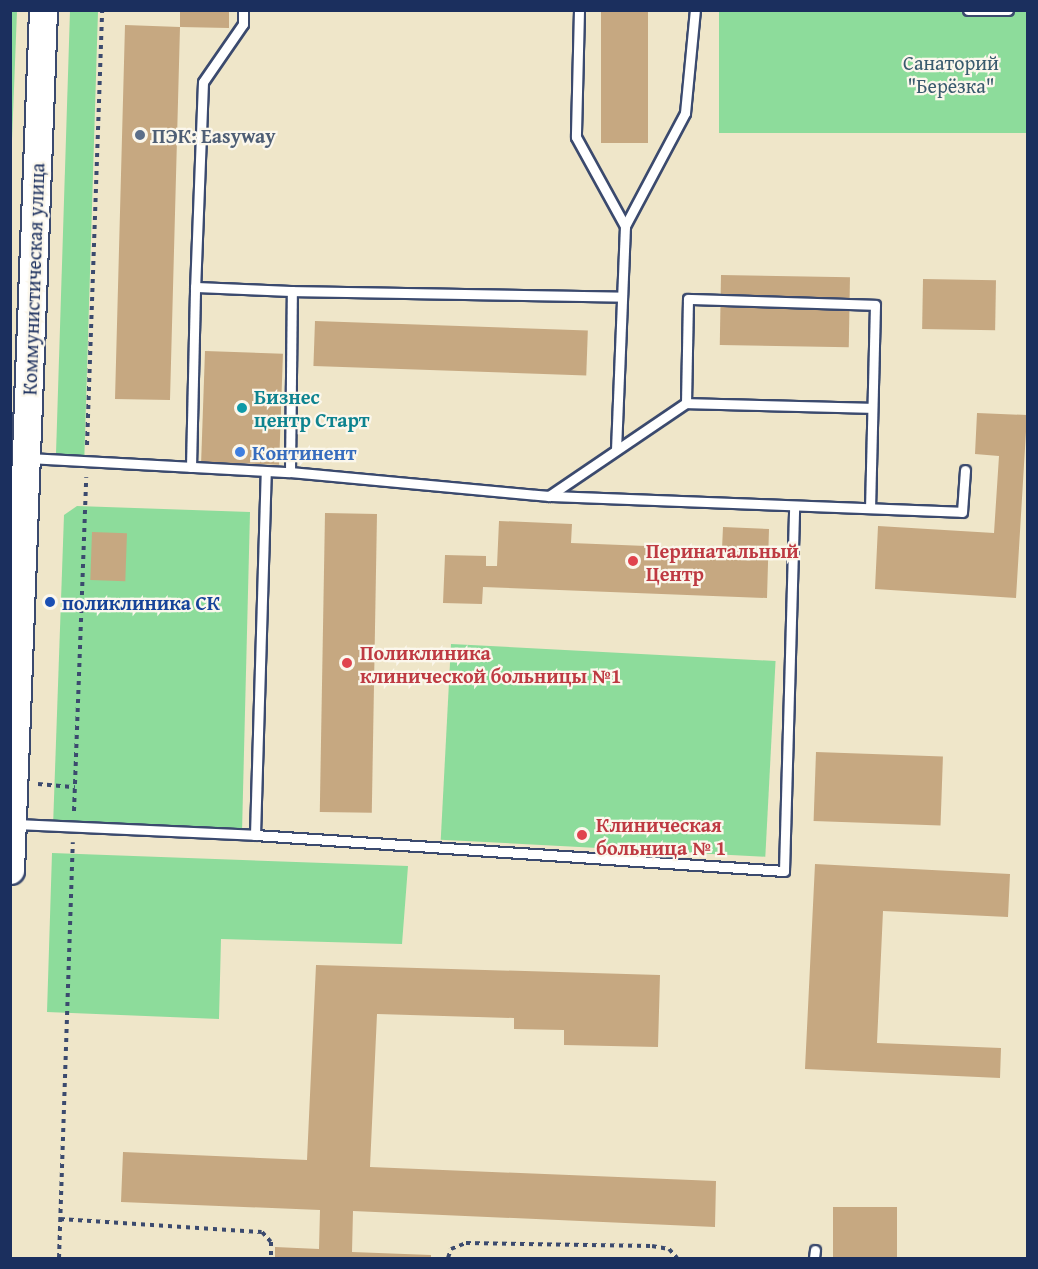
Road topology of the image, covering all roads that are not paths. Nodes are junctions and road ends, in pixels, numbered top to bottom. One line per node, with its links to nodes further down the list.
1 (43, 10): 14 (main road, Коммунистическая улица)
2 (243, 10): 8 (lane)
3 (579, 10): 7 (lane)
4 (695, 10): 7 (lane)
5 (968, 10): 6 (lane)
6 (1008, 10)
7 (625, 226): 10 (lane)
8 (195, 287): 9 (lane); 15 (lane)
9 (292, 291): 10 (lane); 18 (lane)
10 (622, 297): 13 (lane)
11 (686, 403): 12 (lane); 12 (lane); 13 (lane)
12 (872, 408): 21 (lane)
13 (616, 450): 19 (lane)
14 (26, 458): 15 (lane); 22 (main road, Коммунистическая улица)
15 (191, 467): 17 (lane)
16 (964, 470): 21 (lane)
17 (266, 472): 18 (lane); 23 (lane)
18 (290, 472): 19 (lane)
19 (549, 496): 20 (lane)
20 (794, 506): 21 (lane); 23 (lane)
21 (870, 508)
22 (12, 824): 23 (lane); 24 (main road, Коммунистическая улица)
23 (255, 835)
24 (10, 870)

